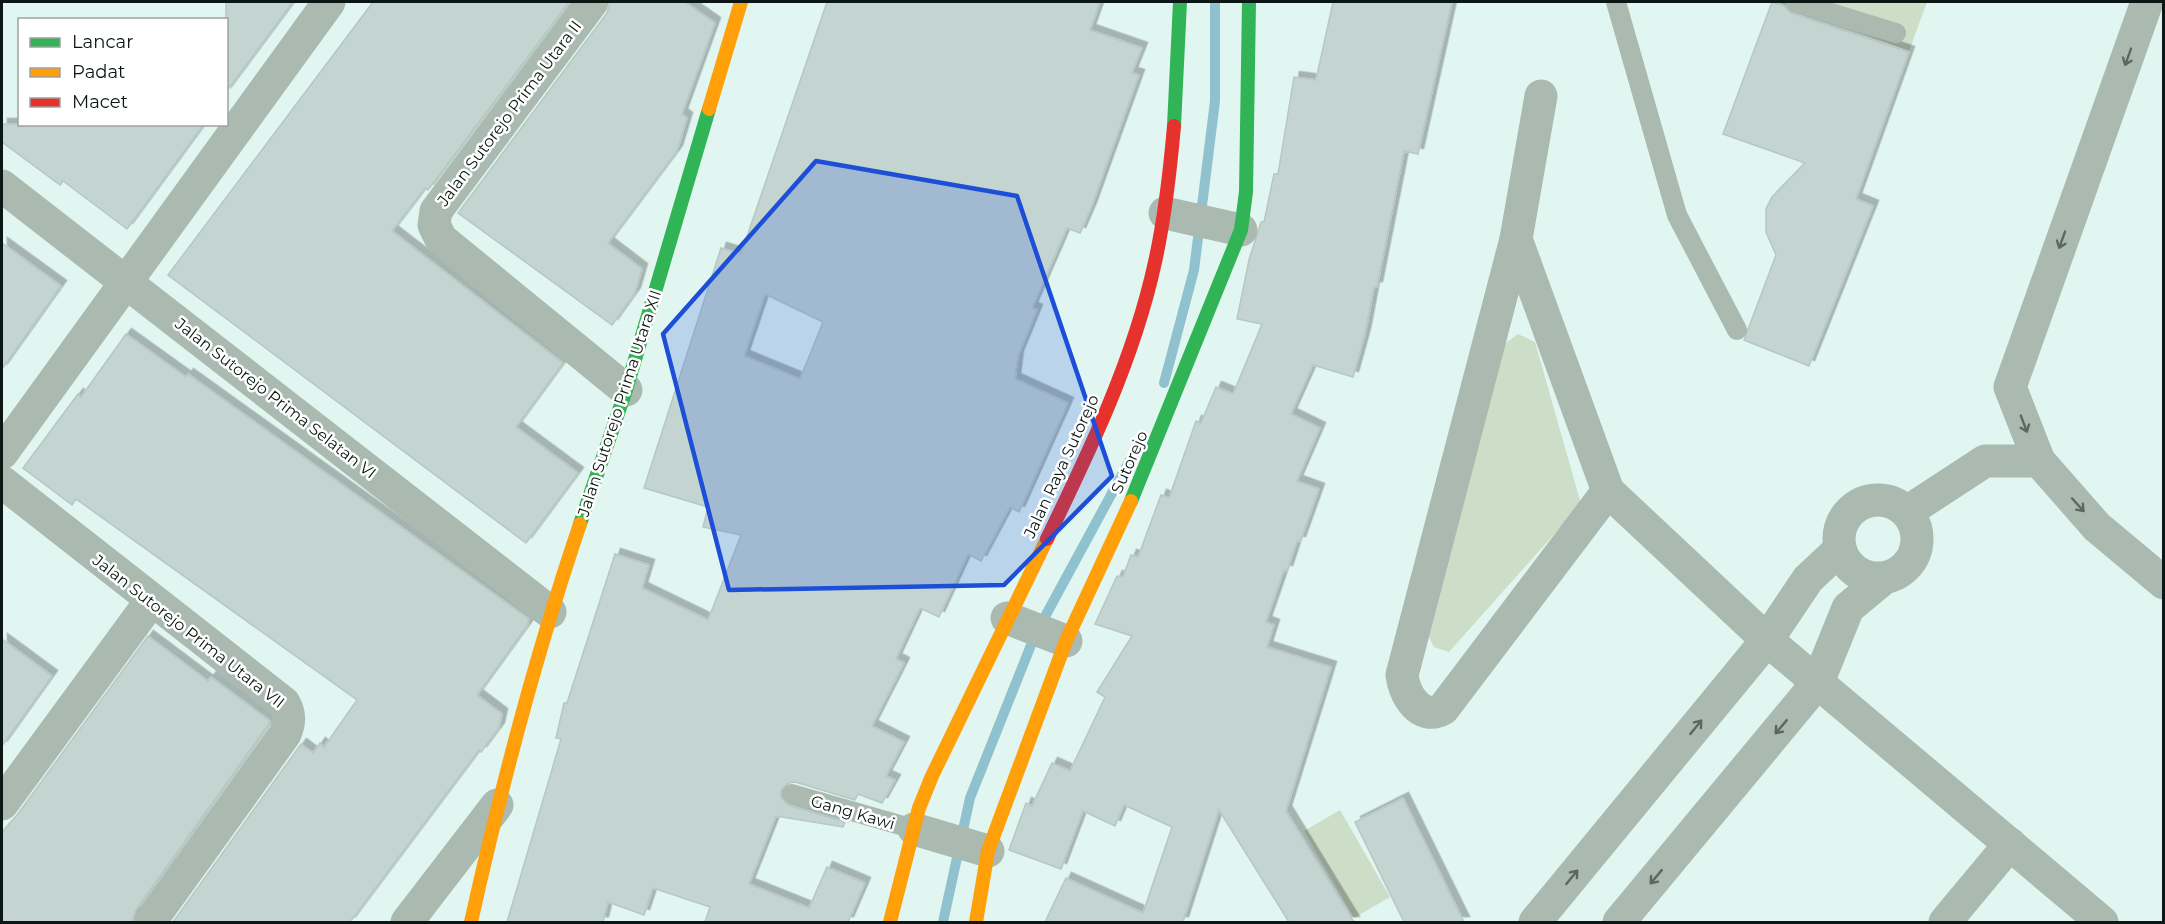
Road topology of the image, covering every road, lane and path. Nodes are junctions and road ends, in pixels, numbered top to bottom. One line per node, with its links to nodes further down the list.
1 (329, 2): 15 (street)
2 (591, 2): 17 (street, Jalan Sutorejo Prima Utara II)
3 (741, 2): 17 (street, Jalan Sutorejo Prima Utara XII)
4 (1180, 2): 12 (street, Jalan Raya Sutorejo)
5 (1249, 2): 13 (street, Sutorejo)
6 (1616, 2): 16 (lane)
7 (1795, 2): 9 (lane)
8 (2147, 2): 19 (street, one-way to 19)
9 (1896, 33)
10 (1541, 96): 14 (street)
11 (2, 186): 15 (street, Jalan Sutorejo Prima Selatan VI)
12 (1177, 216): 13 (street); 28 (street, Jalan Raya Sutorejo)
13 (1232, 228): 28 (street, Sutorejo)
14 (1516, 239): 21 (street); 21 (street)
15 (127, 281): 18 (street); 27 (street, Jalan Sutorejo Prima Selatan VI)
16 (1737, 330)
17 (626, 390): 27 (street, Jalan Sutorejo Prima Utara XII)
18 (2, 453)
19 (2039, 461): 22 (street); 25 (street, one-way to 25)
20 (2, 482): 26 (street, Jalan Sutorejo Prima Utara VII)
21 (1608, 491): 29 (street)
22 (1907, 512): 23 (street); 24 (street)
23 (1840, 549): 24 (street); 29 (street)
24 (1883, 579): 30 (street)
25 (2163, 583)
26 (151, 601): 32 (street); 37 (street, Jalan Sutorejo Prima Utara VII)
27 (549, 612): 33 (street, Jalan Sutorejo Prima Utara XII)
28 (1039, 631): 34 (street, Jalan Raya Sutorejo); 36 (street, Sutorejo)
29 (1767, 640): 30 (street); 42 (street, one-way to 29)
30 (1818, 682): 35 (street); 43 (street, one-way to 43)
31 (792, 794): 34 (lane, Gang Kawi)
32 (2, 804)
33 (497, 805): 38 (street, Jalan Sutorejo Prima Utara XII); 39 (street, Jalan Sutorejo Prima Utara XII)
34 (923, 831): 36 (street); 40 (street, Jalan Raya Sutorejo)
35 (2010, 844): 44 (street); 45 (street)
36 (985, 849): 41 (street, Sutorejo)
37 (150, 922)
38 (407, 922)
39 (471, 922)
40 (890, 922)
41 (976, 922)
42 (1535, 922)
43 (1619, 922)
44 (1946, 922)
45 (2102, 922)

